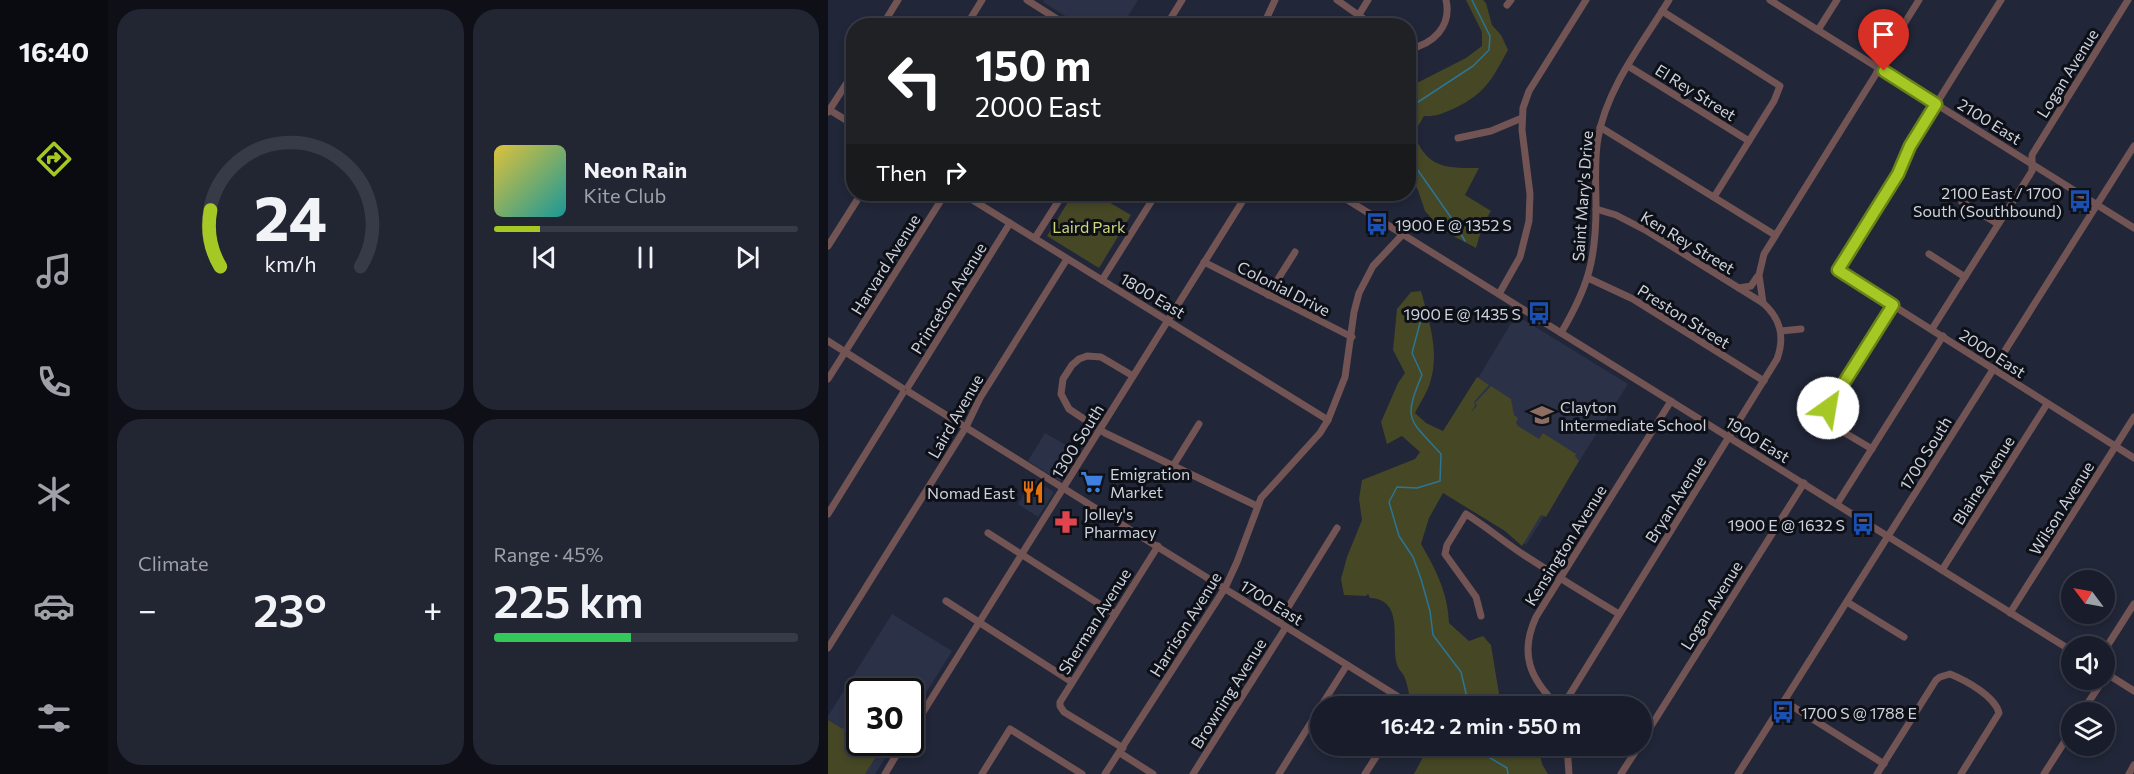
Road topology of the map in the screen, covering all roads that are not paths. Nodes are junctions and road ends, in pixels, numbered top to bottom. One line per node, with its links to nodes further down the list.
1 (898, 0): 18 (street)
2 (982, 0): 19 (street)
3 (1027, 0): 20 (street)
4 (1182, 0): 21 (street)
5 (1275, 0): 22 (street)
6 (1337, 0): 17 (street)
7 (1368, 0): 17 (street)
8 (1446, 0): 26 (street)
9 (1586, 0): 32 (street)
10 (1670, 0): 16 (street, Saint Mary's Drive)
11 (1770, 0): 25 (street, 2100 East)
12 (1837, 0): 25 (street)
13 (1919, 0): 28 (street)
14 (2001, 0): 30 (street)
15 (2128, 0): 38 (street, Logan Avenue)
16 (1662, 11): 27 (street, Saint Mary's Drive); 36 (street)
17 (1359, 14): 23 (street); 24 (street)
18 (887, 18)
19 (971, 18)
20 (1055, 18)
21 (1171, 18)
22 (1267, 18)
23 (1357, 18)
24 (1364, 18)
25 (1818, 30): 28 (street, 2100 East)
26 (1416, 46)
27 (1628, 66): 34 (street, Saint Mary's Drive); 36 (street, El Rey Street)
28 (1879, 68): 30 (street, 2100 East); 54 (street)
29 (846, 84): 31 (street)
30 (1936, 104): 38 (street, 2100 East); 69 (street, 2000 East)
31 (829, 110): 33 (street)
32 (1522, 118): 35 (street); 66 (street)
33 (846, 120)
34 (1600, 127): 39 (street); 49 (street, Saint Mary's Drive)
35 (1458, 138)
36 (1749, 141): 39 (street)
37 (2134, 146): 48 (street, 1700 South)
38 (2032, 163): 48 (street, 2100 East); 51 (street, Logan Avenue)
39 (1714, 197): 54 (street)
40 (857, 201): 56 (street)
41 (941, 201): 78 (street, Harvard Avenue)
42 (977, 201): 50 (street, 1800 East)
43 (1059, 201): 55 (street)
44 (1152, 201): 64 (street)
45 (1243, 201): 60 (street, 1300 South)
46 (1351, 201): 53 (street, 1900 East)
47 (1962, 202): 51 (street)
48 (2097, 205): 52 (street, 2100 East); 79 (street, 1700 South)
49 (1596, 209): 63 (street, Saint Mary's Drive); 65 (street, Ken Rey Street)
50 (1010, 223): 55 (street, 1800 East); 83 (street, Princeton Avenue)
51 (1998, 224): 62 (street, Logan Avenue)
52 (2134, 228)
53 (1403, 234): 66 (street, 1900 East); 76 (street, Harrison Avenue)
54 (1775, 235): 61 (street)
55 (1035, 238): 59 (street, 1800 East)
56 (828, 246)
57 (1295, 252): 67 (street)
58 (1929, 254): 62 (street)
59 (1067, 259): 64 (street, 1800 East); 89 (street, Laird Avenue)
60 (1204, 262): 67 (street, Colonial Drive); 70 (street, 1300 South)
61 (1759, 275): 65 (street); 68 (street)
62 (1965, 277): 72 (street, Logan Avenue)
63 (1588, 279): 74 (street, Saint Mary's Drive); 82 (street, Preston Street)
64 (1102, 280): 70 (street, 1800 East)
65 (1739, 288): 68 (street, Ken Rey Street)
66 (1499, 294): 74 (street, 1900 East)
67 (1268, 295): 76 (street, Colonial Drive)
68 (1763, 303): 73 (street)
69 (1893, 305): 72 (street, 2000 East); 93 (street)
70 (1168, 320): 80 (street, 1300 South); 87 (street, 1800 East)
71 (1801, 328): 73 (street)
72 (1932, 329): 75 (street, 2000 East)
73 (1781, 331): 82 (street, Bryan Avenue)
74 (1561, 333): 84 (street, 1900 East)
75 (1943, 336): 79 (street, 2000 East); 93 (street)
76 (1352, 337): 87 (street, Harrison Avenue)
77 (828, 341): 78 (street, 1700 East)
78 (845, 352): 81 (street, Harvard Avenue); 83 (street, 1700 East)
79 (1994, 368): 85 (street, 2000 East); 103 (street, 1700 South)
80 (1133, 376): 90 (street, 1300 South); 90 (street)
81 (828, 380)
82 (1764, 381): 91 (street, Bryan Avenue)
83 (905, 390): 89 (street, 1700 East); 100 (street, Princeton Avenue)
84 (1671, 401): 91 (street, 1900 East); 107 (street, Kensington Avenue)
85 (2047, 404): 92 (street, 2000 East); 106 (street, Blaine Avenue)
86 (2134, 417): 92 (street, Wilson Avenue)
87 (1328, 420): 99 (street, Harrison Avenue)
88 (1199, 423): 95 (street)
89 (966, 428): 97 (street, 1700 East); 122 (street, Laird Avenue)
90 (1100, 429): 95 (street); 97 (street, 1300 South)
91 (1729, 437): 96 (street, 1900 East); 114 (street, Bryan Avenue)
92 (2115, 447): 94 (street, 2000 East); 112 (street, Wilson Avenue)
93 (1872, 449): 98 (street)
94 (2134, 458)
95 (1173, 466): 99 (street)
96 (1804, 483): 98 (street, 1900 East); 134 (street, Logan Avenue)
97 (1063, 488): 104 (street, 1700 East); 105 (street, 1300 South)
98 (1837, 504): 103 (street, 1900 East)
99 (1257, 506): 108 (street, Harrison Avenue)
100 (828, 514)
101 (1337, 528): 116 (street, Browning Avenue)
102 (988, 533): 105 (street)
103 (1888, 536): 106 (street, 1900 East); 110 (street, 1700 South)
104 (1158, 546): 108 (street, 1700 East); 113 (street, Sherman Avenue)
105 (1022, 554): 113 (street); 117 (street, 1300 South)
106 (1942, 570): 112 (street, 1900 East)
107 (1561, 578): 114 (street); 115 (street); 129 (street, Kensington Avenue)
108 (1225, 588): 116 (street, 1700 East); 136 (street, Harrison Avenue)
109 (946, 601): 117 (street)
110 (1847, 602): 120 (street); 131 (street, 1700 South)
111 (2134, 604): 119 (street)
112 (2010, 613): 121 (street, 1900 East)
113 (1115, 614): 125 (street, Sherman Avenue)
114 (1619, 614): 130 (street, Bryan Avenue)
115 (1481, 616)
116 (1279, 622): 118 (street, 1700 East)
117 (979, 623): 125 (street); 132 (street, 1300 South)
118 (1286, 627): 123 (street, 1700 East); 148 (street, Browning Avenue)
119 (2114, 636)
120 (1904, 637)
121 (2061, 644)
122 (828, 648)
123 (1347, 665): 127 (street); 128 (street, 1700 East)
124 (2115, 681): 126 (street)
125 (1072, 682): 136 (street, Sherman Avenue)
126 (2134, 691)
127 (1328, 696)
128 (1396, 696)
129 (1550, 696)
130 (1569, 696)
131 (1784, 701): 141 (street); 153 (street, 1700 South)
132 (924, 711)
133 (1310, 725): 149 (street)
134 (1652, 725)
135 (2061, 747): 156 (street)
136 (1122, 750): 146 (street, Harrison Avenue); 147 (street)
137 (896, 756): 143 (street)
138 (1377, 756): 150 (street)
139 (1568, 756): 151 (street)
140 (1632, 756): 152 (street, Logan Avenue)
141 (1884, 764): 154 (street); 155 (street)
142 (2134, 765): 157 (street)
143 (885, 774)
144 (982, 774): 145 (street)
145 (1082, 774)
146 (1105, 774)
147 (1153, 774)
148 (1193, 774)
149 (1279, 774)
150 (1365, 774)
151 (1569, 774)
152 (1621, 774)
153 (1738, 774)
154 (1877, 774)
155 (1961, 774)
156 (2044, 774)
157 (2128, 774)

